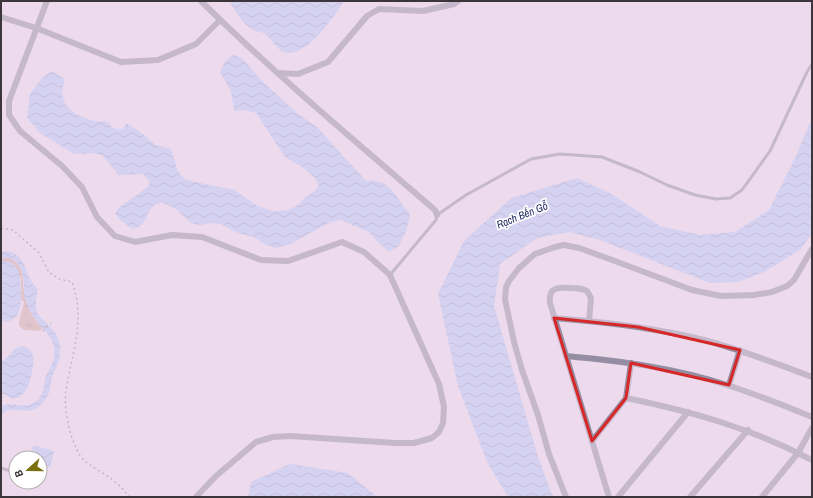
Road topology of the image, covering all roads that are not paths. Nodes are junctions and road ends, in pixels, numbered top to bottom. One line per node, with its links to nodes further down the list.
1 (47, 1): 6 (street)
2 (202, 1): 5 (street)
3 (458, 1): 8 (street)
4 (1, 17): 6 (street)
5 (220, 20): 6 (street); 8 (street)
6 (36, 28): 11 (street)
7 (812, 64): 9 (lane)
8 (278, 73): 9 (street)
9 (437, 215): 11 (lane)
10 (812, 249): 28 (street)
11 (390, 275): 27 (street)
12 (554, 318): 13 (street); 13 (street); 15 (street)
13 (590, 321): 14 (street)
14 (740, 350): 17 (street); 18 (street)
15 (566, 356): 16 (street); 24 (street)
16 (631, 363): 18 (street); 19 (street)
17 (812, 377)
18 (729, 385): 21 (street)
19 (626, 398): 20 (street); 24 (street)
20 (688, 412): 23 (street); 30 (street)
21 (812, 418)
22 (812, 428): 25 (street)
23 (748, 430): 25 (street); 31 (street)
24 (592, 441): 29 (street)
25 (798, 453): 26 (street); 32 (street)
26 (812, 460)
27 (196, 497)
28 (566, 497)
29 (610, 497)
30 (618, 497)
31 (690, 497)
32 (762, 497)

